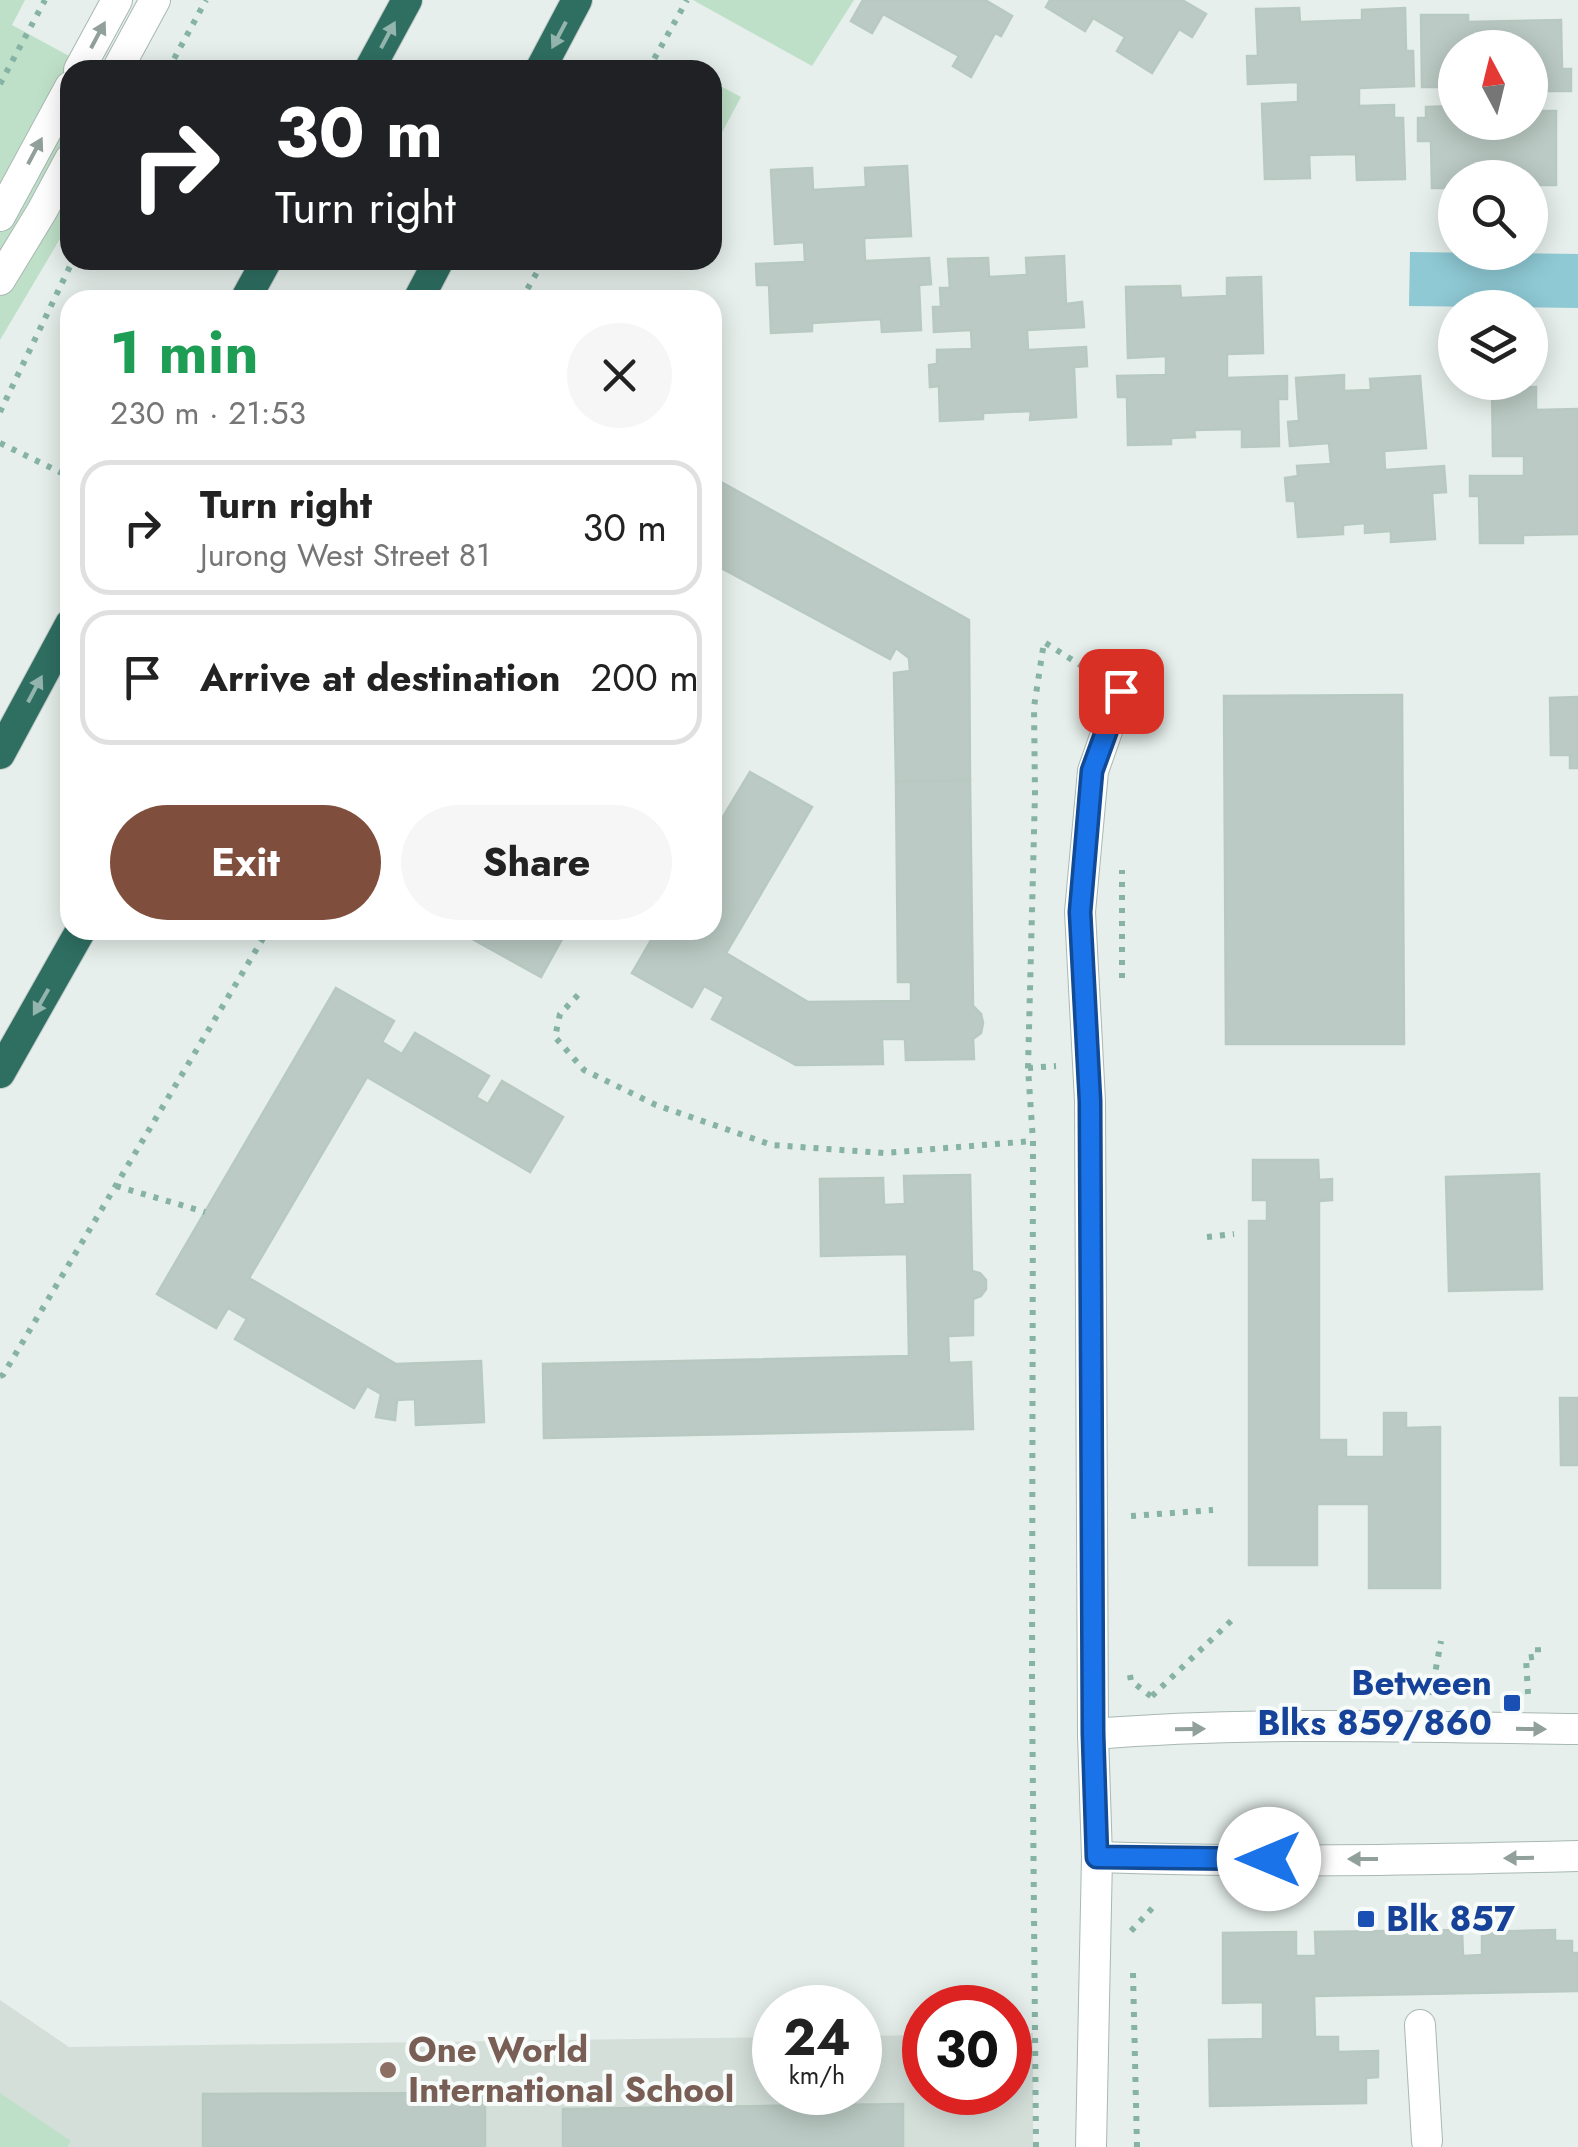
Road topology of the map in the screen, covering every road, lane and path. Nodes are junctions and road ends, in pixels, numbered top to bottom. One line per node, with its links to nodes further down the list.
1 (44, 0): 14 (path)
2 (117, 0): 8 (street, one-way to 2)
3 (154, 0): 9 (street)
4 (206, 0): 10 (path)
5 (407, 0): 11 (highway, one-way to 5)
6 (577, 0): 12 (highway, one-way to 12)
7 (687, 0): 13 (path)
8 (84, 60)
9 (122, 60)
10 (173, 60)
11 (374, 60)
12 (545, 60)
13 (654, 60)
14 (0, 84)
15 (60, 105): 17 (street, one-way to 15)
16 (60, 178): 19 (street)
17 (0, 216)
18 (68, 270): 20 (path)
19 (0, 280)
20 (0, 412)
21 (0, 444): 22 (path)
22 (60, 472)
23 (60, 643): 25 (highway, one-way to 23)
24 (1121, 691): 30 (path); 45 (street)
25 (0, 754)
26 (76, 940): 29 (highway, one-way to 29)
27 (262, 940): 31 (path)
28 (578, 995): 30 (path)
29 (0, 1073)
30 (1033, 1141): 53 (path)
31 (116, 1186): 32 (path); 35 (path)
32 (205, 1212)
33 (1234, 1234): 34 (path)
34 (1207, 1237)
35 (0, 1376)
36 (1213, 1510): 37 (path)
37 (1130, 1516)
38 (1232, 1620): 43 (path)
39 (1538, 1640): 41 (path)
40 (1441, 1641): 42 (path)
41 (1527, 1680)
42 (1433, 1684)
43 (1152, 1697)
44 (1578, 1729): 45 (street, one-way to 44)
45 (1093, 1734): 47 (street)
46 (1578, 1856): 47 (street, one-way to 47)
47 (1097, 1857): 54 (street)
48 (1157, 1904): 49 (path)
49 (1132, 1949)
50 (1132, 1969): 55 (path)
51 (1420, 2025): 52 (street)
52 (1427, 2142)
53 (1036, 2147)
54 (1091, 2147)
55 (1138, 2147)

